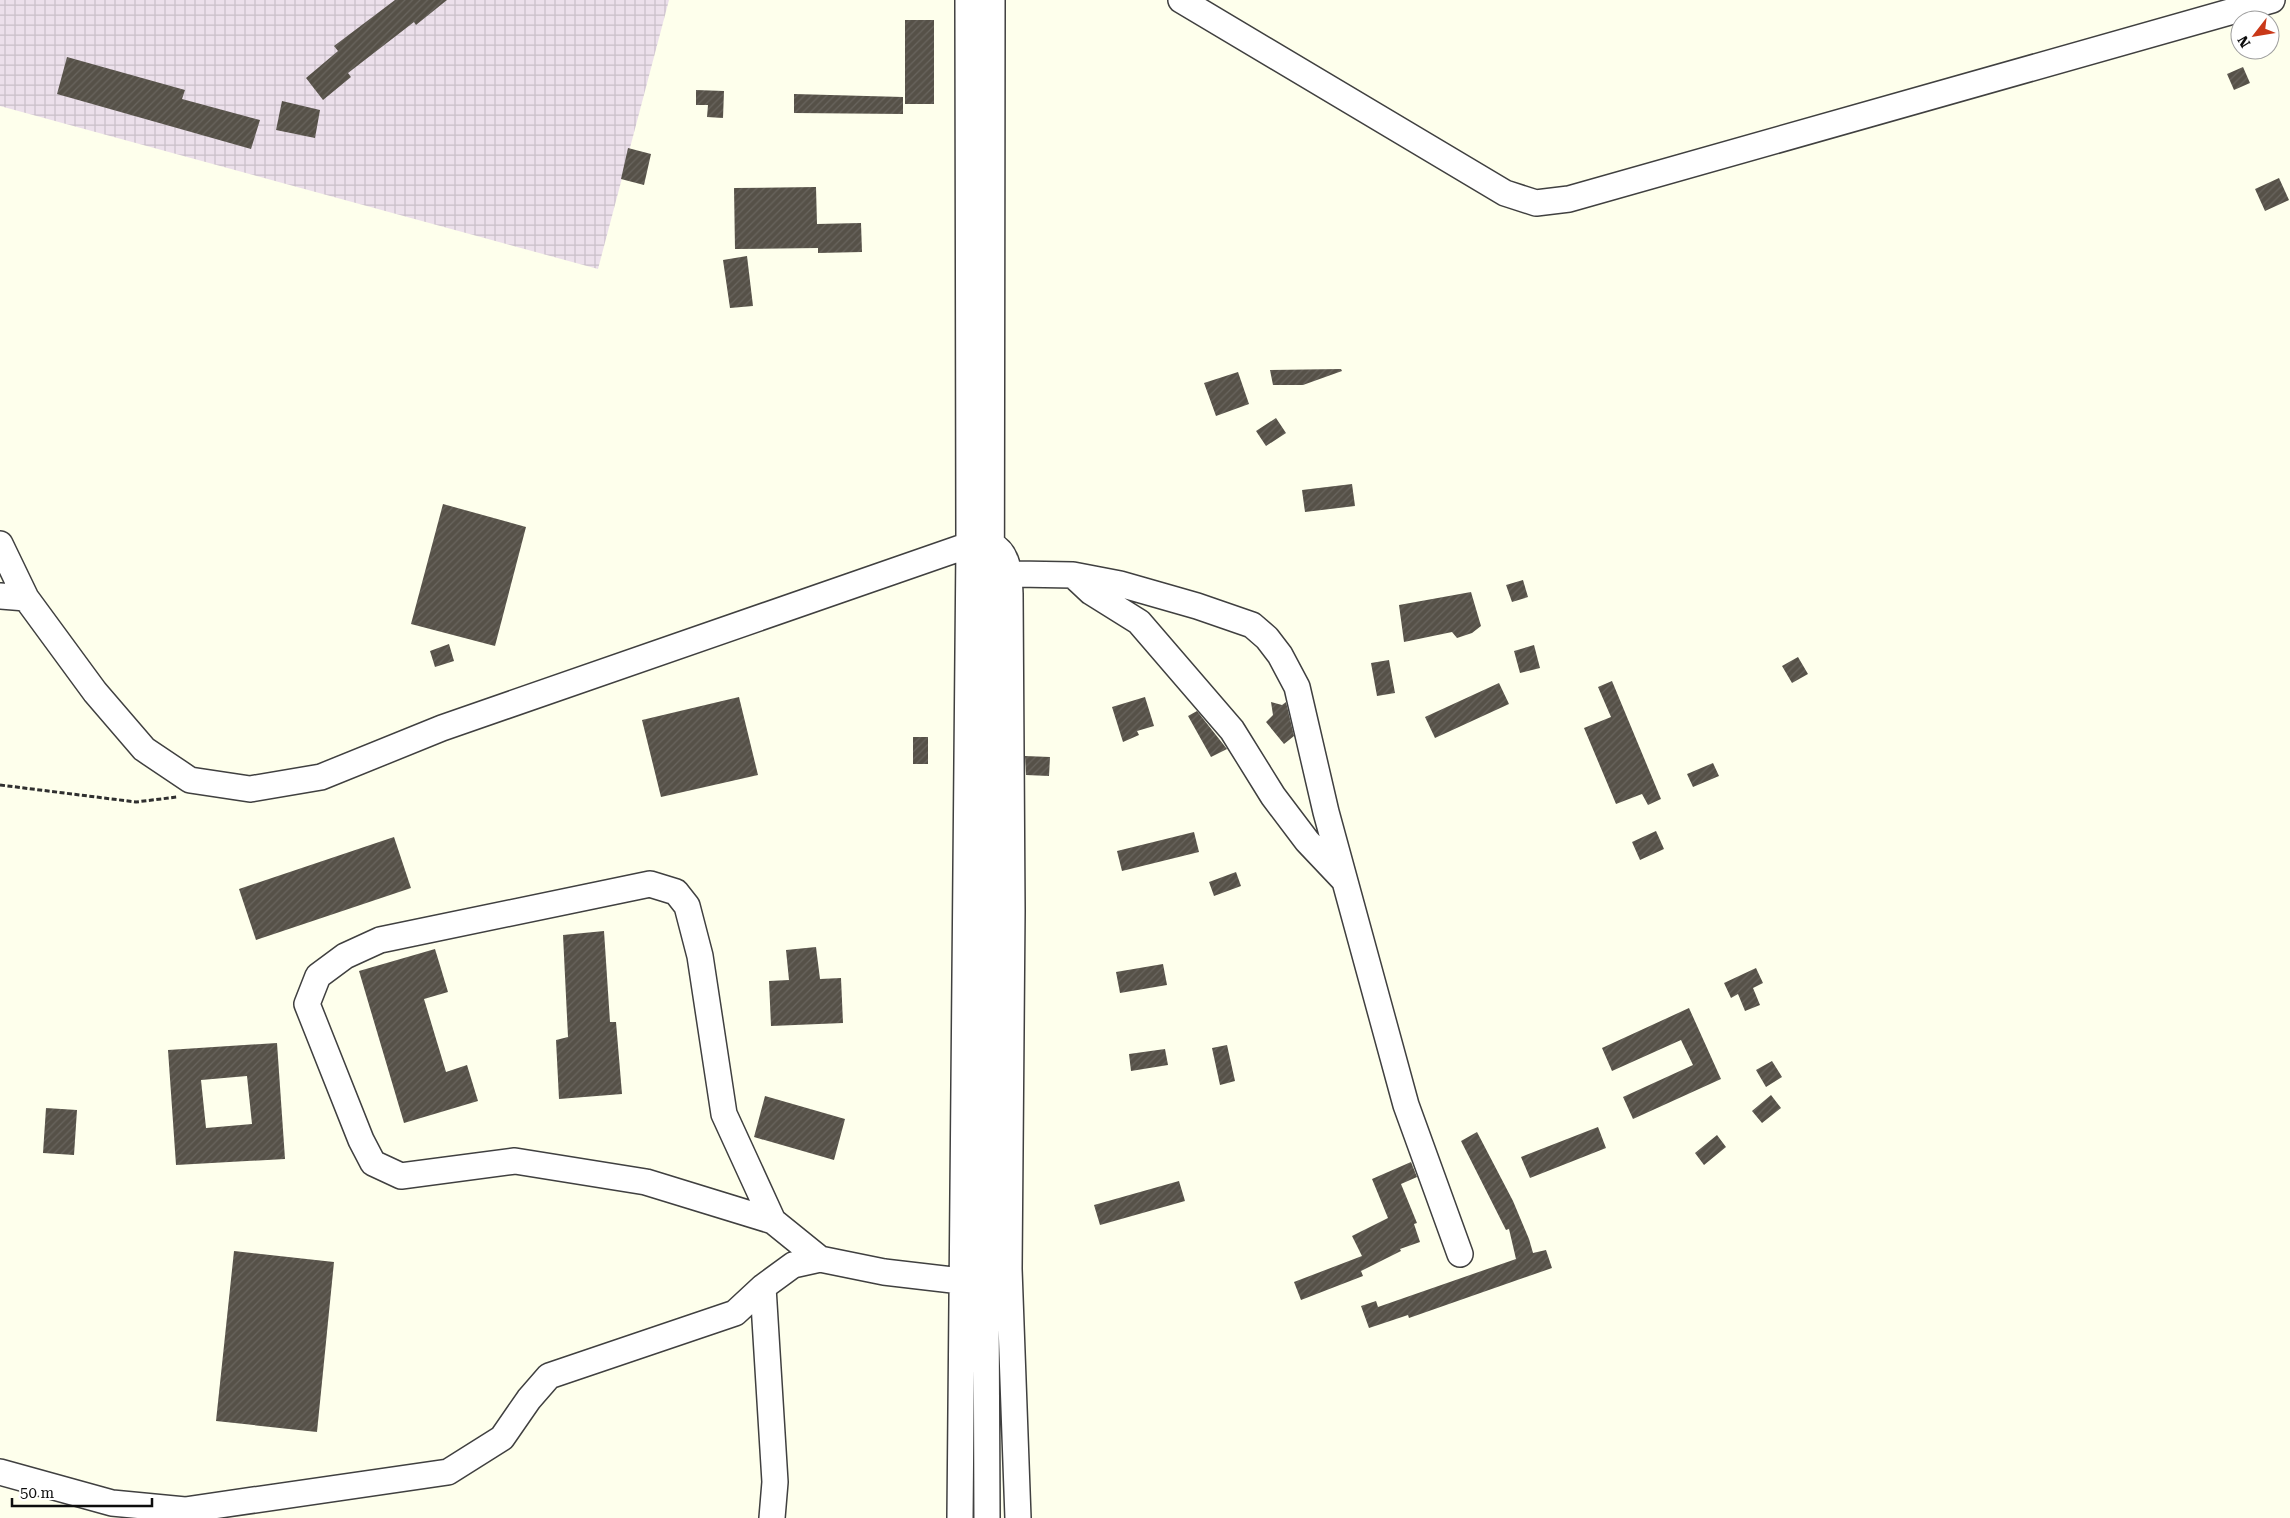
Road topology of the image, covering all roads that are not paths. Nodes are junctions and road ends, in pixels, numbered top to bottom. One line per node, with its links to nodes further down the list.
1 (968, 0): 6 (street)
2 (992, 0): 6 (street)
3 (1182, 0): 4 (street)
4 (2272, 0)
5 (0, 544): 10 (street)
6 (980, 544): 7 (street); 10 (street); 15 (street)
7 (1009, 574): 8 (street); 21 (street)
8 (1073, 575): 11 (street); 11 (street)
9 (0, 596): 10 (street)
10 (26, 598)
11 (1345, 880): 13 (street)
12 (773, 1221): 12 (street); 14 (street)
13 (1460, 1254)
14 (820, 1259): 15 (street); 16 (street)
15 (975, 1282): 19 (street); 20 (street)
16 (763, 1287): 17 (street); 18 (street)
17 (0, 1472)
18 (772, 1518)
19 (960, 1518)
20 (987, 1518)
21 (1018, 1518)

